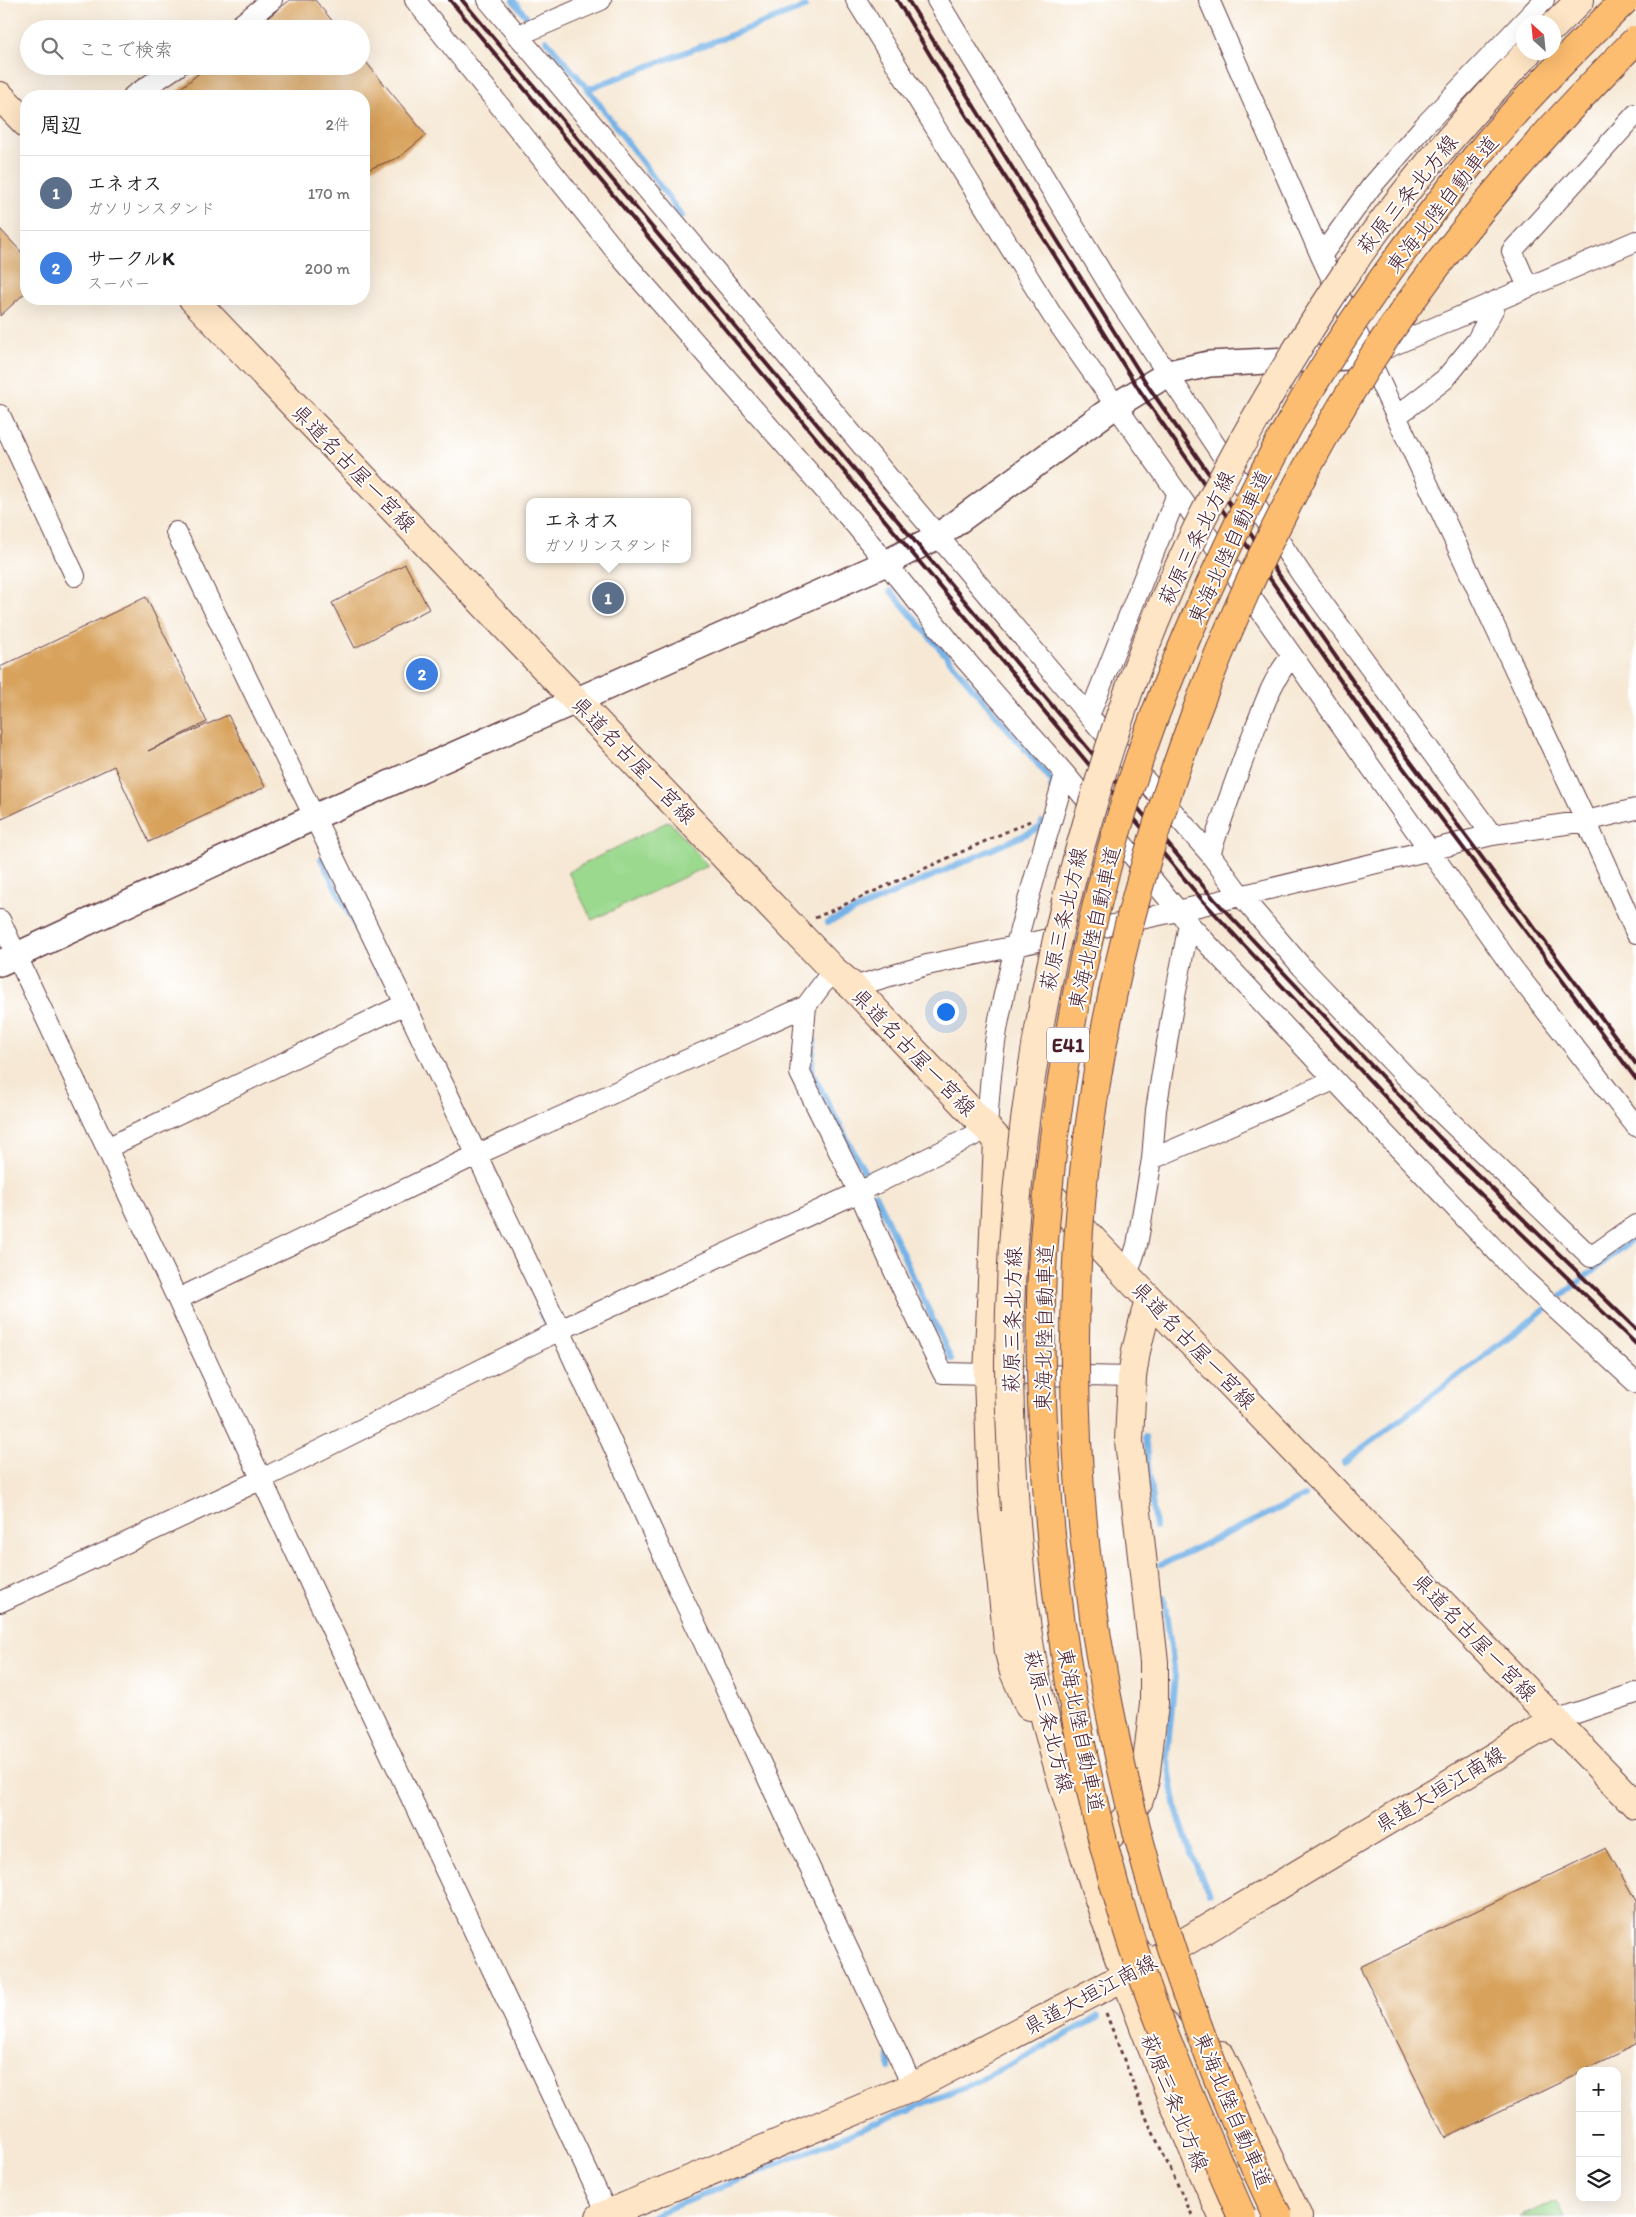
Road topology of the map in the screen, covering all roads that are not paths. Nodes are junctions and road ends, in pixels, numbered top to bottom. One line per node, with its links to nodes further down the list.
1 (272, 0): 12 (street)
2 (415, 0): 34 (street)
3 (488, 0): 13 (street)
4 (601, 0): 13 (street)
5 (856, 0): 28 (street)
6 (937, 0): 27 (street)
7 (1209, 0): 22 (street)
8 (1544, 0): 22 (street)
9 (1580, 0): 11 (main road)
10 (1625, 0): 81 (highway, 東海北陸自動車道 / E41, bridge)
11 (1561, 19)
12 (246, 20)
13 (517, 36): 33 (street)
14 (1636, 40): 82 (highway, 東海北陸自動車道 / E41, bridge)
15 (1521, 60): 74 (main road, 萩原三条北方線, bridge)
16 (164, 75): 17 (street)
17 (142, 90)
18 (0, 96): 20 (main road)
19 (1636, 114): 23 (street)
20 (20, 117)
21 (1636, 241): 23 (street)
22 (1321, 256): 26 (street)
23 (1528, 288): 24 (street)
24 (1498, 300): 26 (street); 30 (street)
25 (199, 305): 37 (main road, 県道名古屋一宮線)
26 (1368, 356): 27 (street); 30 (street)
27 (1169, 373): 28 (street); 43 (street)
28 (1115, 406): 31 (street); 33 (street)
29 (0, 415): 35 (street)
30 (1397, 416): 42 (street)
31 (1177, 494): 36 (street); 38 (street)
32 (176, 532): 41 (street)
33 (938, 536): 34 (street); 38 (street)
34 (886, 563): 37 (street); 39 (street)
35 (75, 576)
36 (1291, 656): 44 (street); 45 (street)
37 (578, 701): 41 (street); 52 (main road, 県道名古屋一宮線)
38 (1090, 716): 45 (street)
39 (1065, 774): 47 (street); 50 (street)
40 (1636, 809): 42 (street)
41 (314, 817): 51 (street); 53 (street)
42 (1586, 821): 43 (street); 49 (street)
43 (1492, 835): 44 (street)
44 (1429, 851): 46 (street); 56 (street)
45 (1210, 854): 46 (street)
46 (1241, 896): 47 (street); 62 (street)
47 (1184, 918): 50 (street); 55 (street); 60 (street)
48 (0, 920): 51 (street)
49 (1636, 933)
50 (1016, 944): 52 (street); 57 (street)
51 (9, 959): 58 (street)
52 (843, 979): 54 (street); 57 (main road, 県道名古屋一宮線)
53 (405, 1004): 58 (street); 59 (street)
54 (806, 1006): 59 (street); 61 (street)
55 (1334, 1080): 60 (street); 69 (street)
56 (1636, 1126)
57 (993, 1134): 61 (street); 63 (main road, 県道名古屋一宮線); 67 (main road)
58 (107, 1148): 64 (street)
59 (476, 1155): 64 (street); 66 (street)
60 (1152, 1160): 63 (street)
61 (859, 1192): 66 (street); 67 (street)
62 (1636, 1225)
63 (1127, 1276): 65 (main road, 県道名古屋一宮線)
64 (178, 1299): 70 (street)
65 (1150, 1299): 68 (main road); 73 (main road, 県道名古屋一宮線)
66 (560, 1330): 70 (street); 78 (street)
67 (988, 1375): 68 (street); 74 (main road)
68 (1132, 1377): 76 (main road)
69 (1636, 1383)
70 (262, 1479): 71 (street); 79 (street)
71 (0, 1602)
72 (1636, 1693): 73 (street)
73 (1555, 1720): 75 (main road, 県道名古屋一宮線); 77 (main road, 県道大垣江南線)
74 (1056, 1759): 76 (main road, 萩原三条北方線)
75 (1636, 1805)
76 (1086, 1860): 77 (main road, 萩原三条北方線)
77 (1137, 1970): 78 (main road, 県道大垣江南線); 80 (main road, 萩原三条北方線); 83 (main road, 萩原三条北方線)
78 (913, 2087): 79 (main road, 県道大垣江南線)
79 (606, 2216)
80 (1223, 2217)
81 (1242, 2217)
82 (1278, 2217)
83 (1298, 2217)

